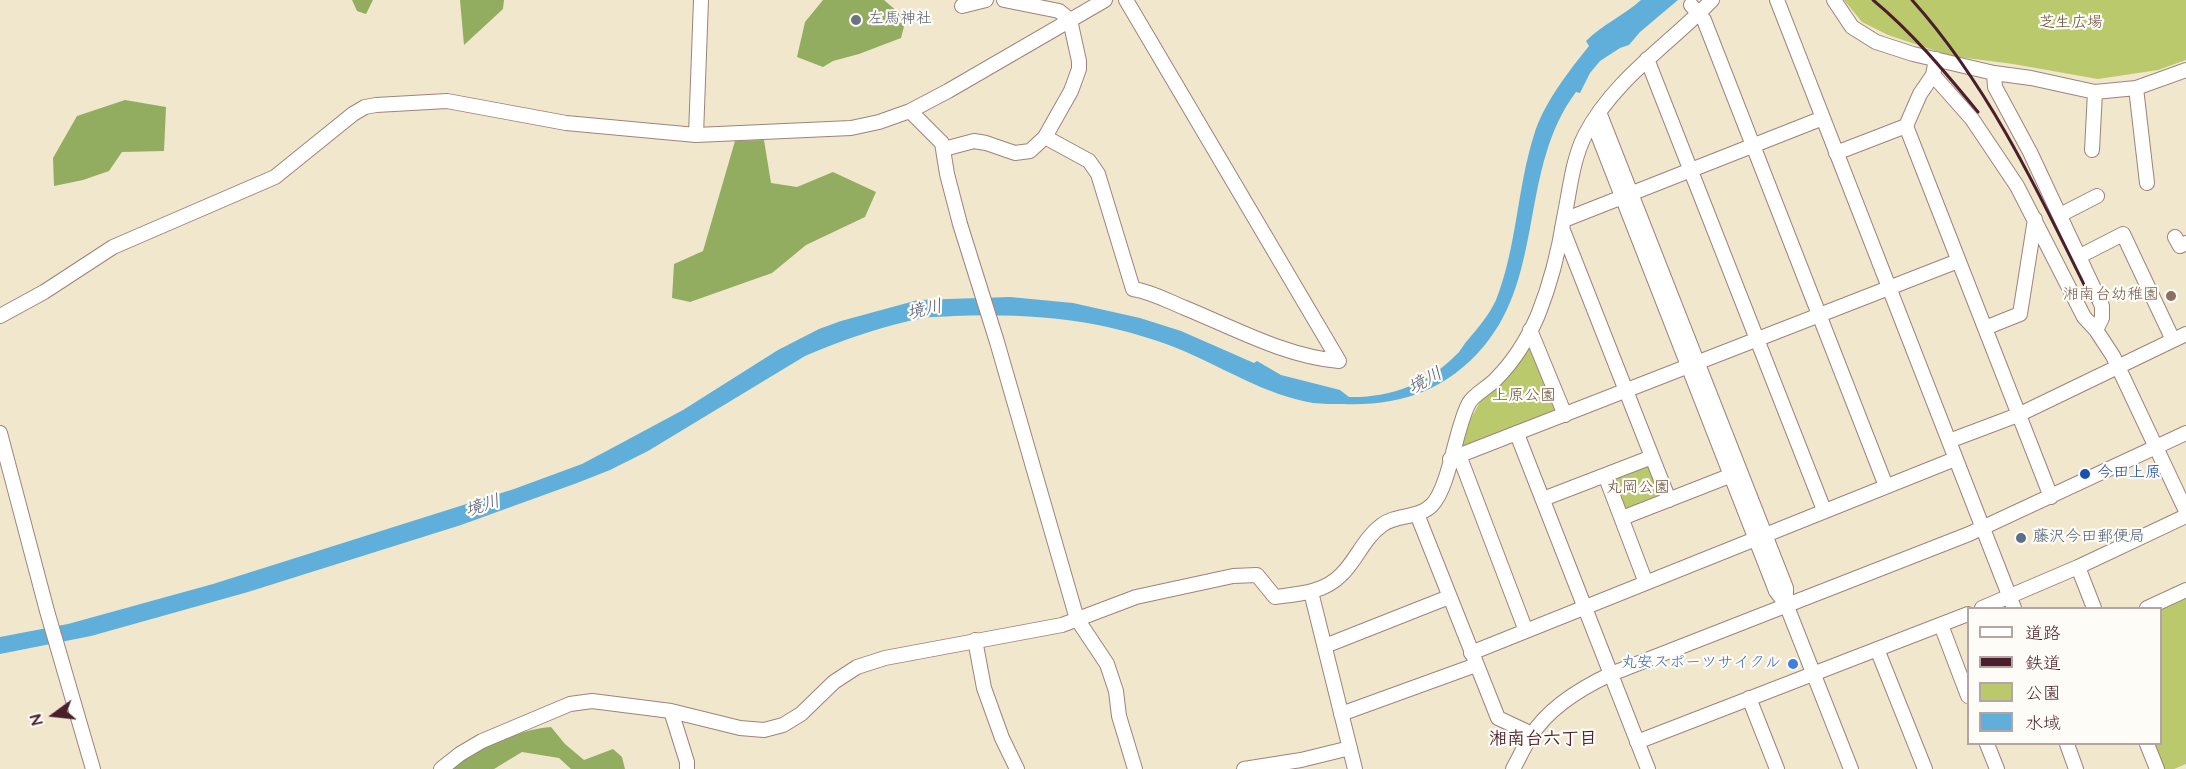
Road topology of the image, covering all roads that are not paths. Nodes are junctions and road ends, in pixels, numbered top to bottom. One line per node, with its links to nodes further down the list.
1 (701, 0): 23 (street)
2 (986, 0): 9 (street)
3 (1004, 0): 11 (street)
4 (1105, 0): 11 (street)
5 (1126, 0): 24 (street)
6 (1712, 0): 10 (street)
7 (1777, 0): 21 (street)
8 (1834, 0): 13 (street)
9 (962, 6)
10 (1695, 9): 12 (street); 25 (street)
11 (1070, 20): 19 (street); 24 (street)
12 (1647, 59): 20 (street); 29 (street)
13 (1936, 59): 15 (street); 16 (street)
14 (2186, 70): 17 (street)
15 (1994, 73): 18 (street); 33 (street)
16 (1933, 75): 22 (street); 34 (street)
17 (2136, 88): 18 (street); 30 (street)
18 (2095, 92): 27 (street)
19 (910, 111): 23 (street); 26 (street)
20 (1596, 117): 31 (street); 35 (street)
21 (1823, 118): 25 (street); 28 (street)
22 (1906, 126): 28 (street); 37 (street)
23 (696, 135): 39 (street)
24 (1045, 137): 26 (street)
25 (1754, 146): 29 (street); 40 (street)
26 (944, 149): 83 (street)
27 (2092, 150)
28 (1836, 153): 38 (street)
29 (1690, 170): 31 (street); 45 (street)
30 (2147, 183)
31 (1627, 195): 35 (street); 46 (street)
32 (2097, 196): 33 (street)
33 (2060, 215): 36 (street)
34 (2035, 219): 41 (street); 43 (street)
35 (1563, 224): 42 (street); 48 (street)
36 (2079, 256): 43 (street); 44 (street)
37 (1958, 261): 38 (street); 41 (street)
38 (1889, 289): 40 (street); 54 (street)
39 (0, 316)
40 (1820, 316): 45 (street); 61 (street)
41 (1985, 328): 49 (street)
42 (1530, 330): 50 (street); 56 (street)
43 (2096, 330): 47 (street)
44 (2180, 337): 47 (street)
45 (1756, 341): 46 (street); 65 (street)
46 (1693, 366): 48 (street); 59 (street)
47 (2119, 367): 49 (street); 55 (street)
48 (1627, 391): 50 (street); 57 (street)
49 (2018, 414): 54 (street); 62 (street)
50 (1564, 416): 53 (street)
51 (0, 433): 102 (street)
52 (2186, 433): 55 (street)
53 (1517, 434): 56 (street); 63 (street)
54 (1949, 441): 58 (street)
55 (2156, 447): 62 (street); 66 (street)
56 (1455, 457): 67 (street); 85 (street)
57 (1652, 457): 60 (street); 64 (street)
58 (1955, 459): 61 (street); 69 (street)
59 (1735, 473): 64 (street); 70 (street)
60 (1605, 475): 63 (street); 68 (street)
61 (1886, 486): 65 (street)
62 (2051, 497): 69 (street)
63 (1543, 499): 81 (street)
64 (1669, 500): 68 (street)
65 (1824, 510): 70 (street)
66 (2186, 513): 71 (street)
67 (1417, 514): 74 (street); 75 (street)
68 (1622, 518): 72 (street)
69 (1983, 528): 76 (street); 77 (street)
70 (1760, 536): 72 (street); 77 (street)
71 (2078, 567): 76 (street); 79 (street)
72 (1646, 583): 81 (street)
73 (2186, 590): 80 (street)
74 (1311, 592): 83 (street); 87 (street)
75 (1449, 597): 87 (street); 89 (street)
76 (2012, 603): 78 (street)
77 (1786, 604): 90 (street); 91 (street)
78 (1992, 607)
79 (2093, 607)
80 (2151, 607)
81 (1585, 608): 85 (street); 91 (street)
82 (1967, 614): 84 (street)
83 (1077, 619): 86 (street); 106 (street)
84 (1941, 625): 88 (street); 92 (street)
85 (1526, 631): 89 (street)
86 (975, 640): 94 (street); 105 (street)
87 (1325, 646): 95 (street)
88 (1877, 649): 90 (street); 113 (street)
89 (1473, 659): 95 (street); 96 (street)
90 (1814, 673): 93 (street); 112 (street)
91 (1611, 674): 96 (street); 97 (street)
92 (1967, 693)
93 (1749, 698): 97 (street); 111 (street)
94 (671, 711): 103 (street); 104 (street)
95 (1341, 714): 101 (street)
96 (1532, 734): 109 (street)
97 (1637, 742): 110 (street)
98 (1987, 745): 114 (street)
99 (2067, 745): 115 (street)
100 (2147, 745): 116 (street)
101 (1350, 748): 107 (street); 108 (street)
102 (93, 769)
103 (441, 769)
104 (687, 769)
105 (1017, 769)
106 (1136, 769)
107 (1244, 769)
108 (1355, 769)
109 (1513, 769)
110 (1648, 769)
111 (1776, 769)
112 (1851, 769)
113 (1925, 769)
114 (1997, 769)
115 (2076, 769)
116 (2157, 769)

